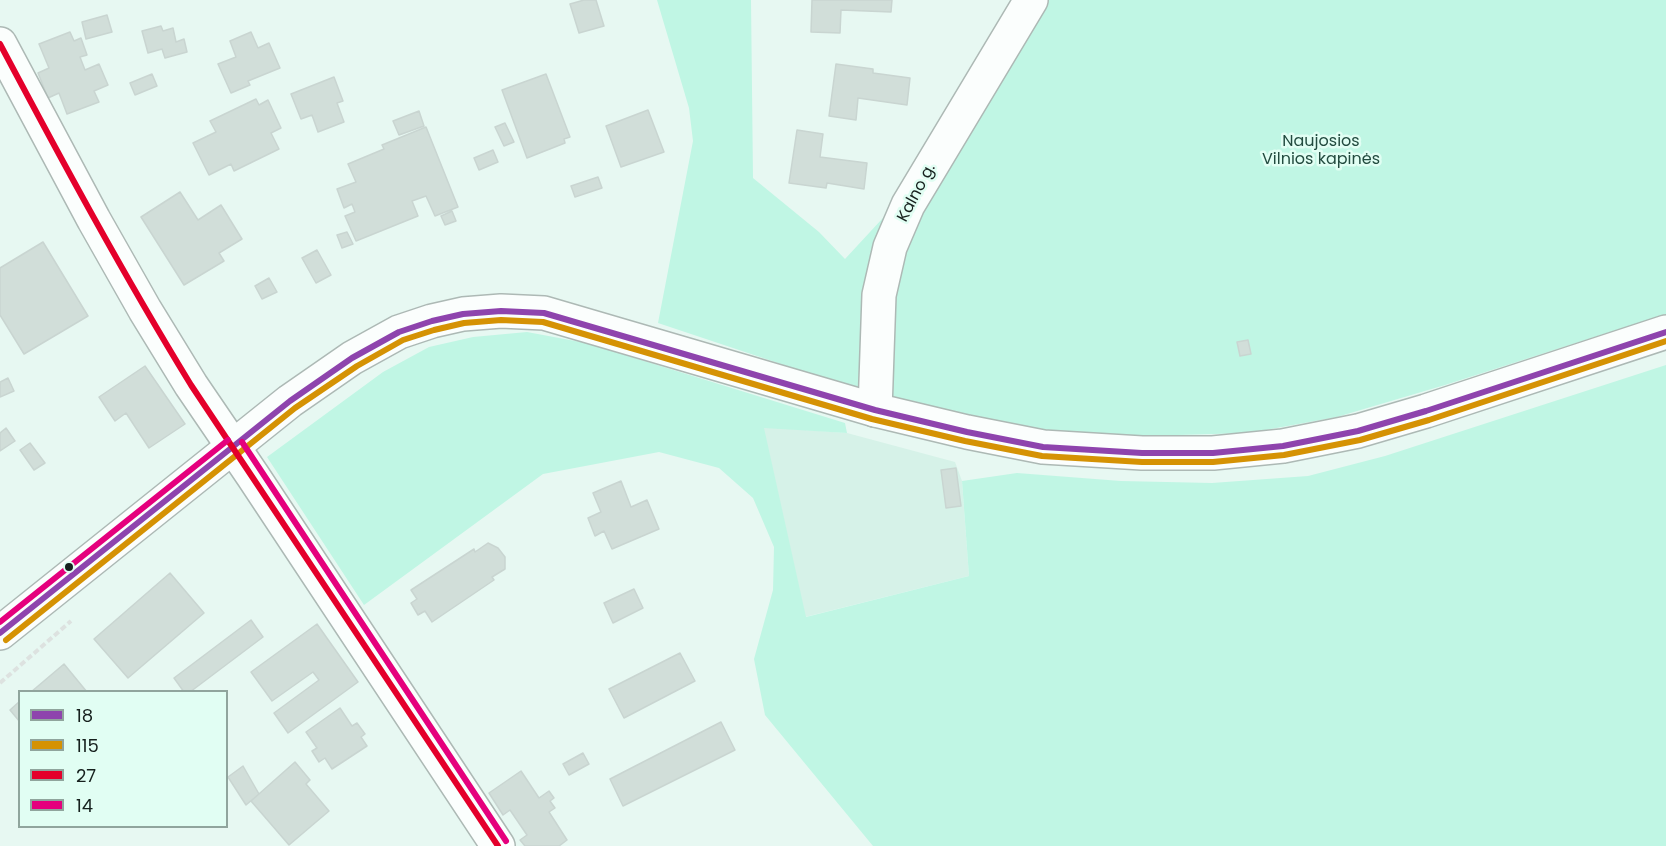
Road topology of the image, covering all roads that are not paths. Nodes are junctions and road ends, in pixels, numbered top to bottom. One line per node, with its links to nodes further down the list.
1 (1031, 0): 4 (main road, Kalno g.)
2 (0, 44): 5 (main road)
3 (1666, 332): 4 (main road)
4 (875, 410): 5 (main road)
5 (234, 447): 6 (main road); 7 (main road)
6 (0, 633)
7 (498, 846)

